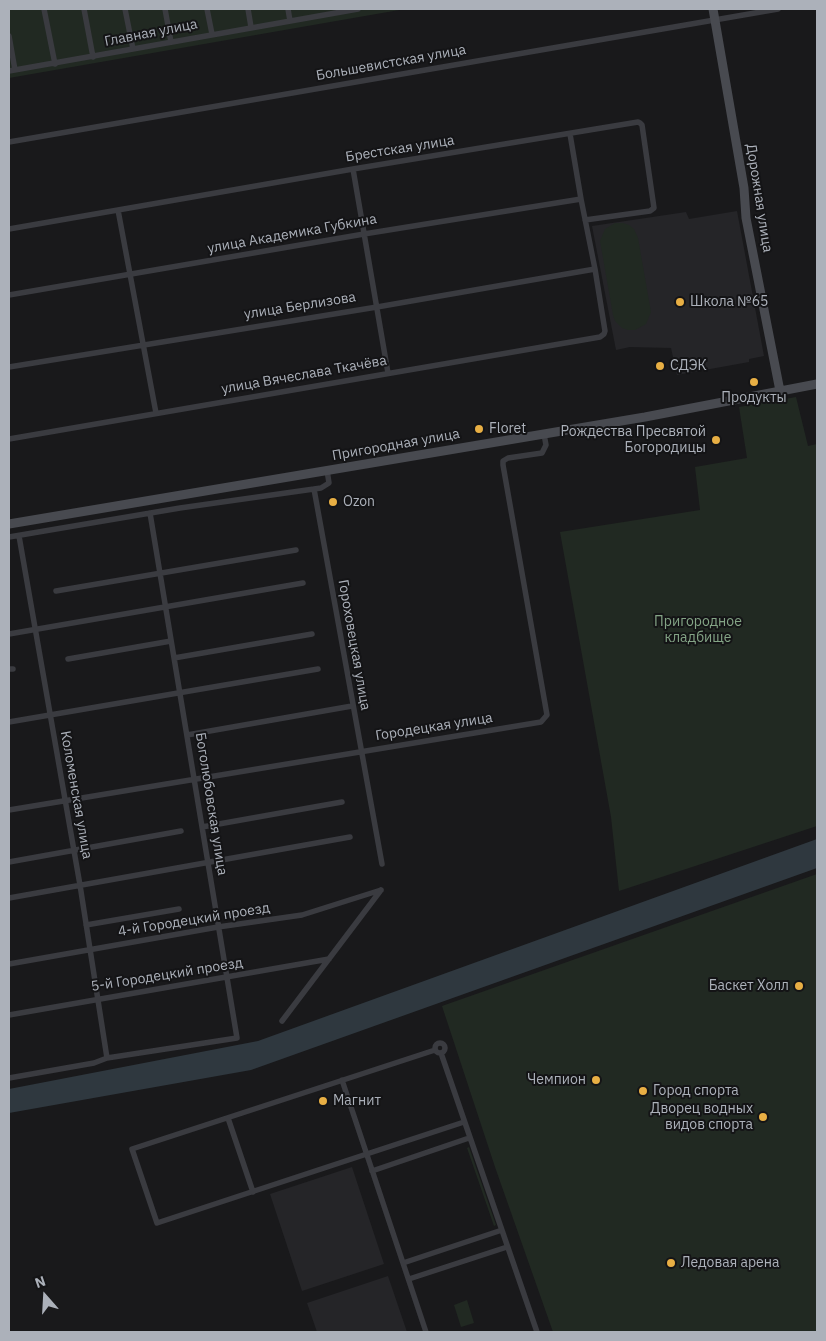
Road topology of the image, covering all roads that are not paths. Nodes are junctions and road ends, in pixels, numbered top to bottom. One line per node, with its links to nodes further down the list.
1 (44, 9): 20 (street)
2 (84, 9): 19 (street)
3 (125, 9): 18 (street)
4 (165, 9): 17 (street)
5 (207, 9): 15 (street)
6 (248, 9): 14 (street)
7 (288, 9): 13 (street)
8 (358, 9): 11 (street, Главная улица)
9 (713, 9): 12 (street, Дорожная улица)
10 (778, 9): 12 (street, Большевистская улица)
11 (330, 11): 13 (street, Главная улица)
12 (715, 19): 23 (street, Большевистская улица); 38 (street, Дорожная улица)
13 (290, 21): 14 (street, Главная улица)
14 (251, 27): 15 (street, Главная улица)
15 (212, 34): 17 (street, Главная улица)
16 (9, 36): 21 (street)
17 (171, 42): 18 (street, Главная улица)
18 (133, 49): 19 (street, Главная улица)
19 (93, 57): 20 (street, Главная улица)
20 (55, 64): 21 (street, Главная улица)
21 (12, 71)
22 (570, 134): 24 (street, Брестская улица); 25 (street); 27 (street, Брестская улица)
23 (9, 142)
24 (353, 169): 26 (street, Брестская улица); 29 (street)
25 (580, 199): 27 (street); 29 (street, улица Академика Губкина)
26 (118, 210): 28 (street, Брестская улица); 31 (street)
27 (585, 220): 30 (street)
28 (9, 229)
29 (364, 234): 31 (street, улица Академика Губкина); 33 (street)
30 (596, 269): 33 (street, улица Берлизова); 36 (street, улица Вячеслава Ткачёва)
31 (130, 275): 32 (street, улица Академика Губкина); 34 (street)
32 (9, 295)
33 (377, 307): 34 (street, улица Берлизова); 36 (street)
34 (143, 344): 35 (street, улица Берлизова); 39 (street)
35 (9, 367)
36 (388, 373): 39 (street, улица Вячеслава Ткачёва)
37 (817, 384): 38 (street, Пригородная улица)
38 (780, 391): 40 (street, Пригородная улица)
39 (156, 413): 41 (street, улица Вячеслава Ткачёва)
40 (544, 434): 42 (street, Пригородная улица); 67 (street, Городецкая улица)
41 (9, 440)
42 (327, 470): 43 (street); 44 (street, Пригородная улица)
43 (314, 489): 45 (street); 63 (street, Гороховецкая улица)
44 (178, 495): 45 (street); 47 (street, Пригородная улица)
45 (180, 508): 46 (street)
46 (150, 513): 48 (street); 51 (street, Боголюбовская улица)
47 (9, 524)
48 (19, 536): 49 (street); 55 (street, Коломенская улица)
49 (9, 538)
50 (296, 550): 51 (street)
51 (160, 574): 53 (street); 54 (street, Боголюбовская улица)
52 (303, 583): 54 (street)
53 (56, 591)
54 (165, 606): 55 (street); 58 (street, Боголюбовская улица)
55 (35, 629): 56 (street); 64 (street, Коломенская улица)
56 (9, 634)
57 (312, 634): 59 (street)
58 (171, 641): 59 (street, Боголюбовская улица); 60 (street)
59 (174, 658): 62 (street, Боголюбовская улица)
60 (68, 659)
61 (318, 669): 62 (street)
62 (180, 693): 64 (street); 66 (street, Боголюбовская улица)
63 (352, 706): 66 (street); 67 (street, Гороховецкая улица)
64 (50, 714): 65 (street); 69 (street, Коломенская улица)
65 (9, 722)
66 (187, 735): 68 (street, Боголюбовская улица)
67 (361, 752): 68 (street, Городецкая улица); 78 (street, Гороховецкая улица)
68 (194, 780): 69 (street, Городецкая улица); 72 (street, Боголюбовская улица)
69 (65, 802): 71 (street, Городецкая улица); 75 (street, Коломенская улица)
70 (342, 802): 72 (street)
71 (9, 810)
72 (202, 827): 77 (street, Боголюбовская улица)
73 (181, 831): 75 (street)
74 (350, 837): 77 (street)
75 (74, 851): 76 (street); 79 (street, Коломенская улица)
76 (9, 862)
77 (208, 863): 79 (street); 83 (street, Боголюбовская улица)
78 (382, 864)
79 (80, 885): 80 (street); 82 (street, Коломенская улица)
80 (9, 898)
81 (179, 909): 82 (street)
82 (86, 925): 84 (street, Коломенская улица)
83 (218, 927): 84 (street, 4-й Городецкий проезд); 85 (street, 4-й Городецкий проезд); 87 (street, Боголюбовская улица)
84 (90, 950): 86 (street, 4-й Городецкий проезд); 88 (street, Коломенская улица)
85 (329, 959): 87 (street, 5-й Городецкий проезд); 90 (street)
86 (9, 964)
87 (227, 978): 88 (street, 5-й Городецкий проезд); 91 (street, Боголюбовская улица)
88 (98, 999): 89 (street, 5-й Городецкий проезд); 91 (street, Коломенская улица)
89 (9, 1015)
90 (282, 1020)
91 (107, 1058): 92 (street)
92 (9, 1078)
93 (342, 1080): 94 (street); 95 (street); 97 (street)
94 (228, 1118): 99 (street); 99 (street)
95 (464, 1122): 96 (street); 97 (street)
96 (469, 1138): 98 (street); 100 (street)
97 (366, 1154): 98 (street); 99 (street)
98 (372, 1170): 102 (street)
99 (253, 1192)
100 (502, 1230): 101 (street); 102 (street)
101 (507, 1247): 103 (street); 105 (street)
102 (403, 1263): 103 (street)
103 (409, 1279): 104 (street)
104 (426, 1332)
105 (537, 1332)

